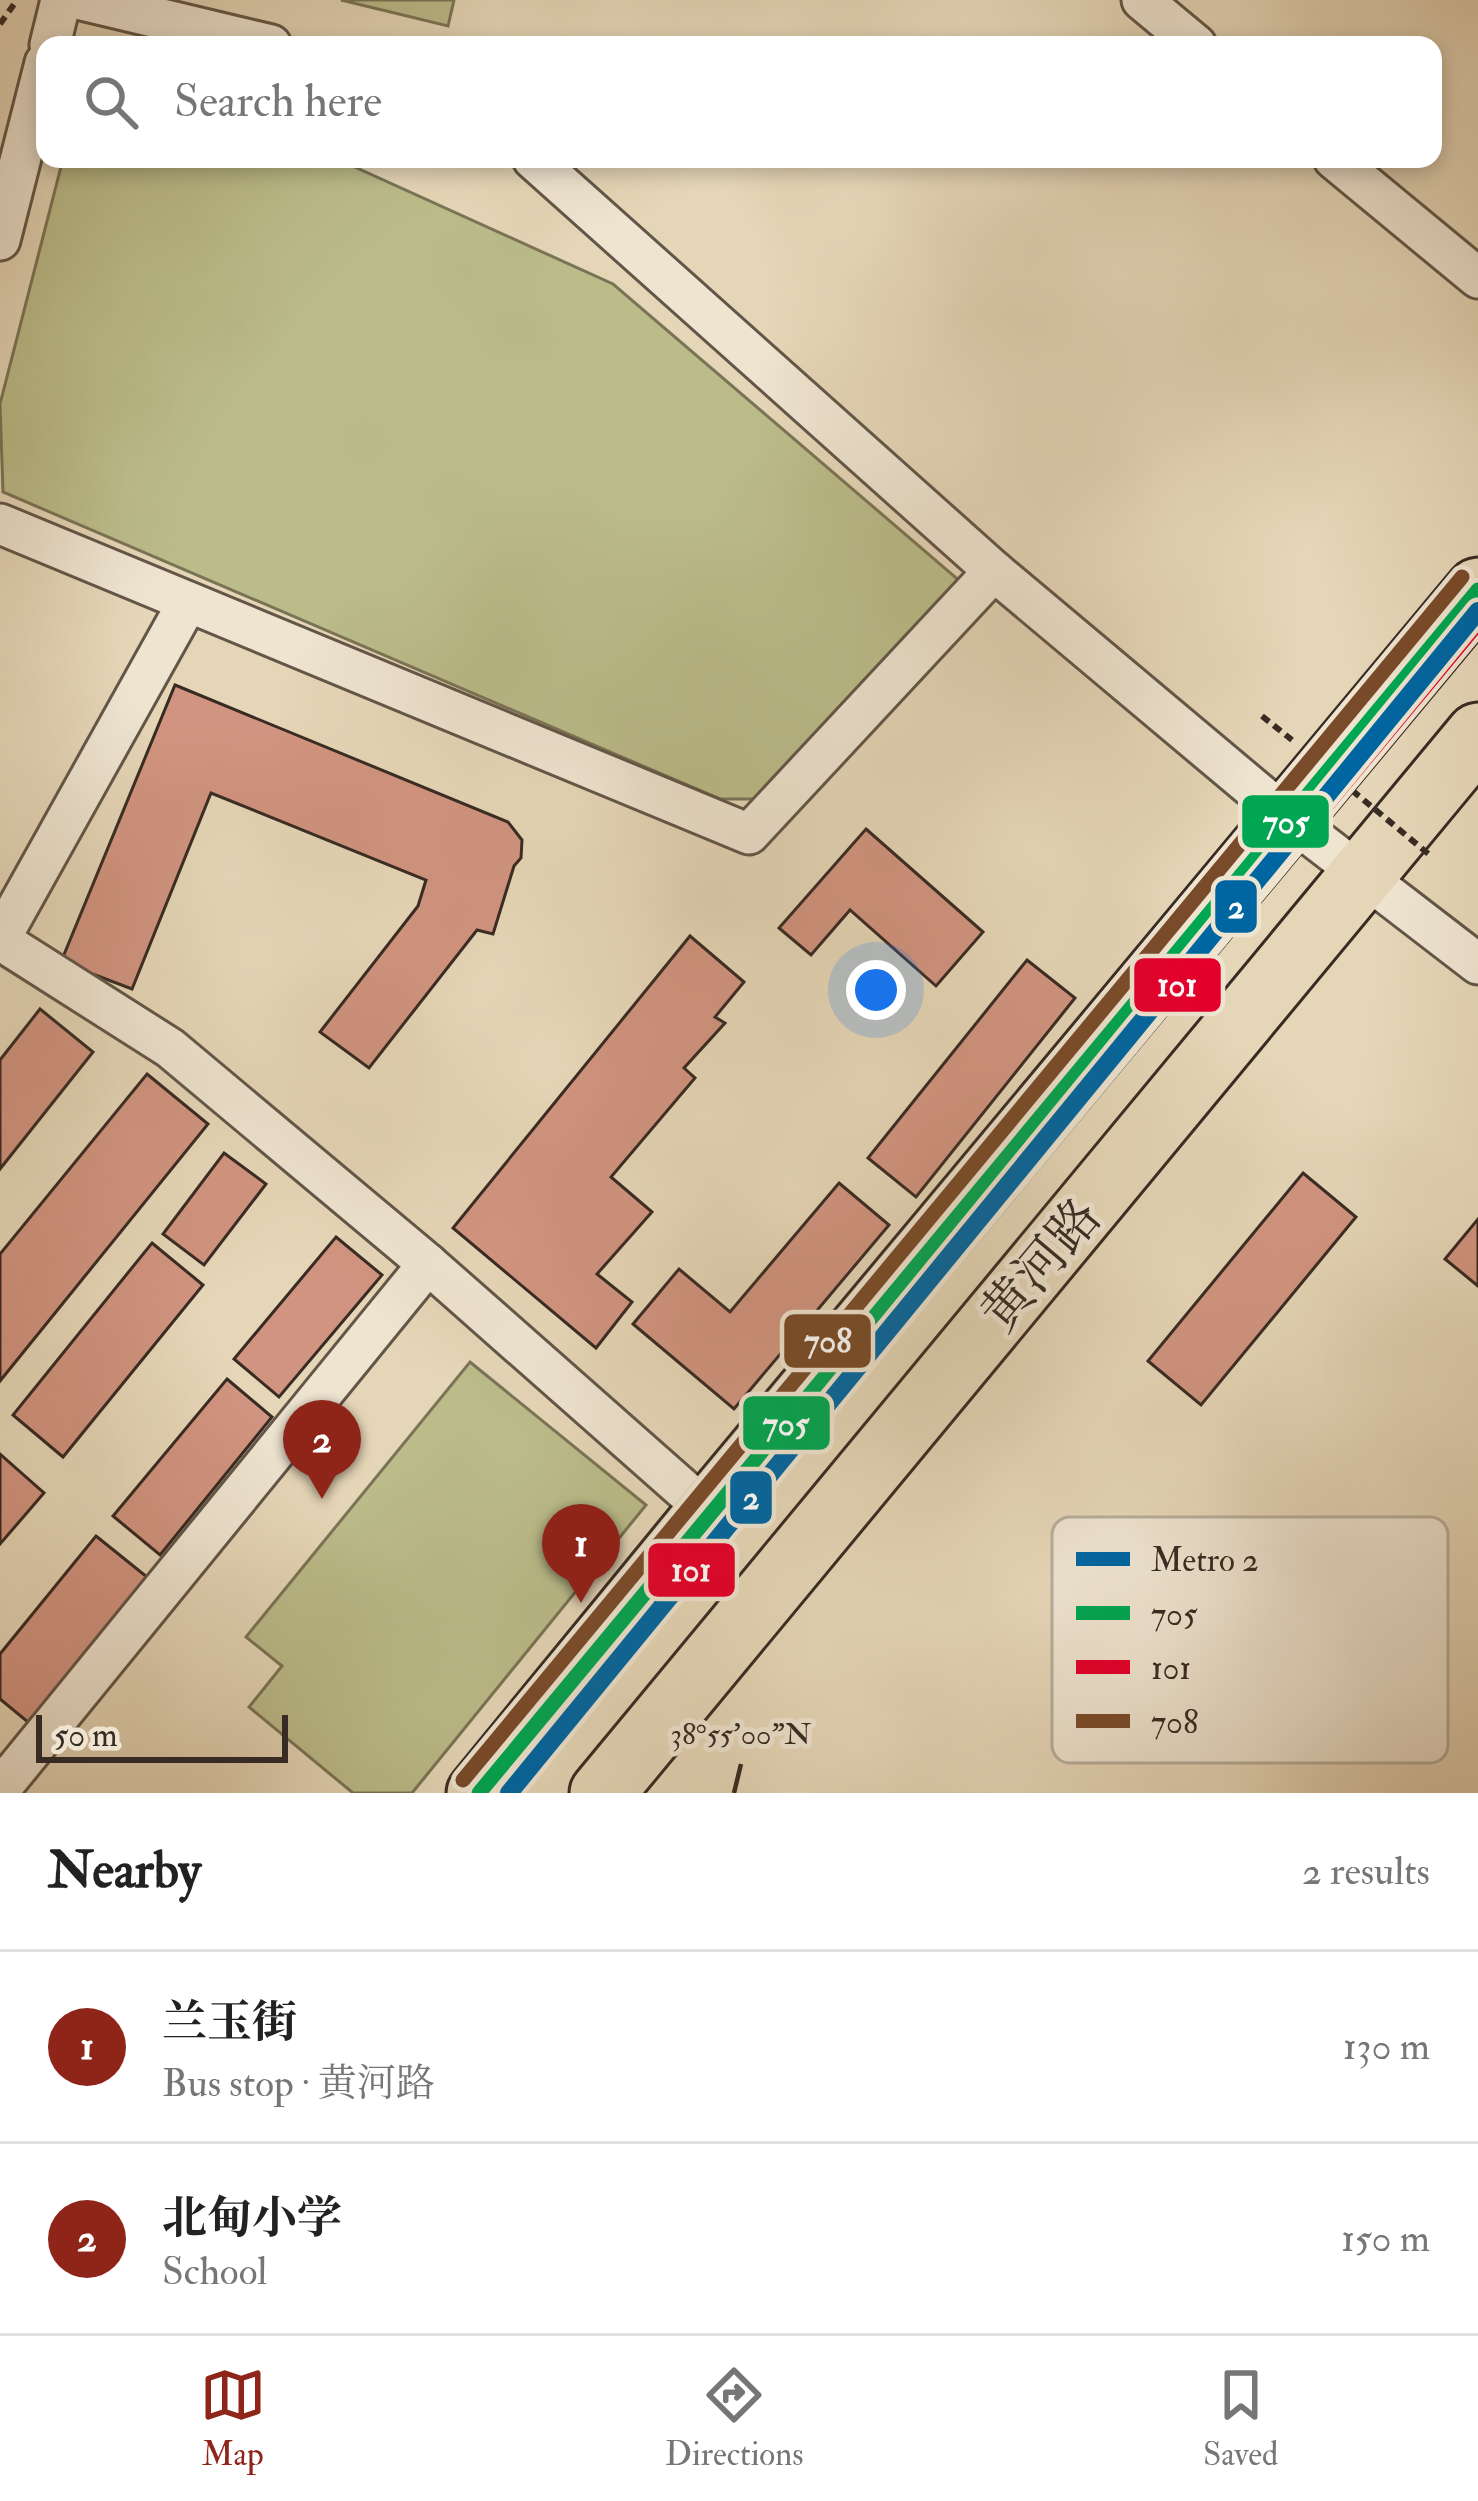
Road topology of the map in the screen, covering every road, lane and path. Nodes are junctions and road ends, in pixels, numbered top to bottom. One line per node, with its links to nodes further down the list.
1 (17, 0): 5 (path)
2 (61, 0): 6 (street)
3 (82, 0): 7 (street)
4 (1142, 0): 8 (street)
5 (0, 24)
6 (52, 36)
7 (233, 36)
8 (1185, 36)
9 (36, 98): 12 (street)
10 (543, 168): 15 (street)
11 (1345, 168): 13 (street)
12 (0, 240)
13 (1478, 278)
14 (0, 524): 17 (street)
15 (994, 571): 17 (street); 20 (street)
16 (1478, 590): 20 (main road, 黄河路)
17 (188, 602): 23 (street)
18 (1262, 716): 21 (path, bridge)
19 (1478, 735): 22 (main road, 黄河路)
20 (1287, 817): 22 (street); 26 (main road, 黄河路)
21 (1431, 856)
22 (1364, 872): 24 (street); 29 (main road, 黄河路)
23 (0, 939): 25 (street)
24 (1478, 964)
25 (428, 1264): 26 (street); 27 (street)
26 (709, 1512): 28 (main road, 黄河路)
27 (7, 1785)
28 (479, 1793)
29 (602, 1793)

